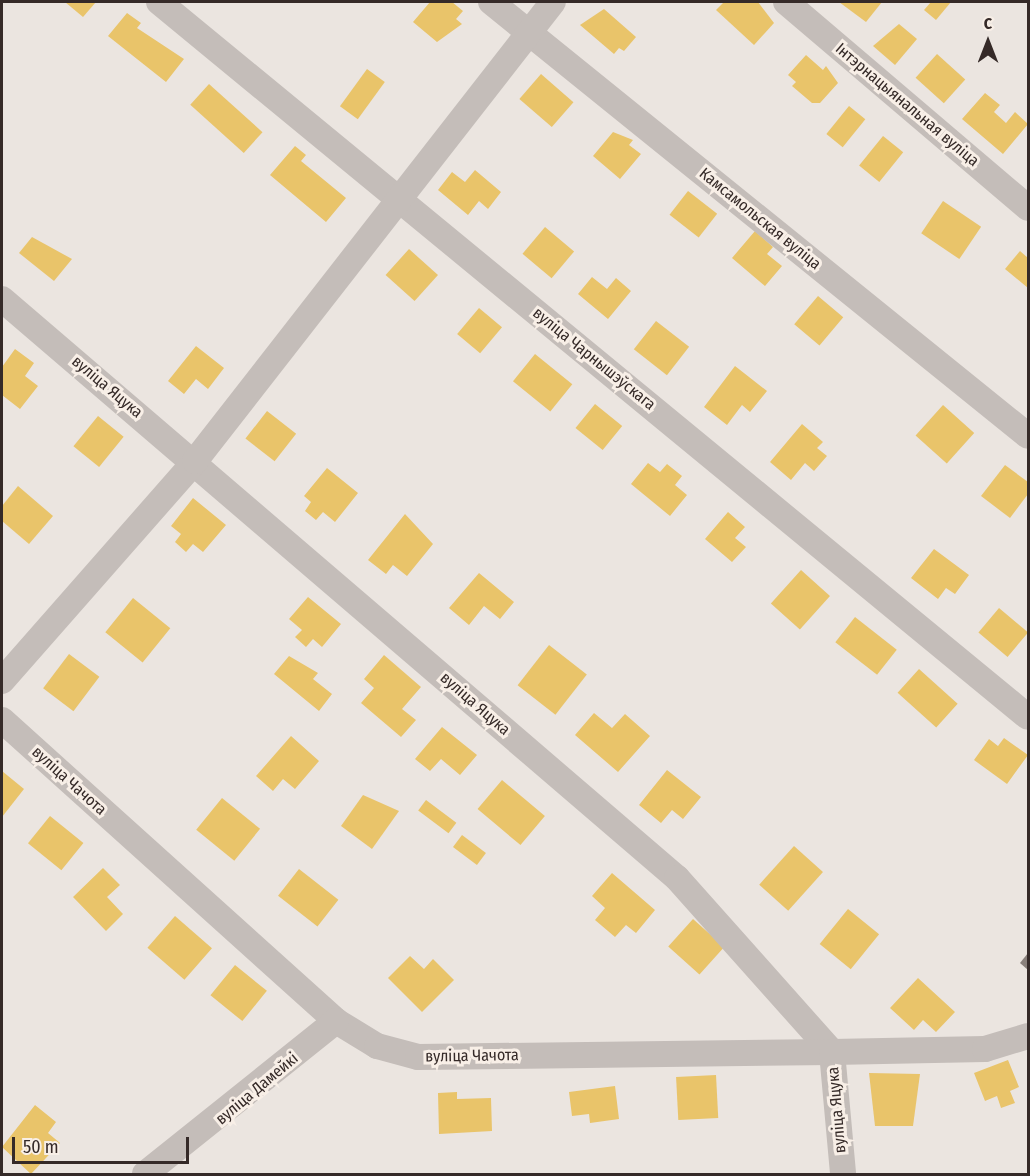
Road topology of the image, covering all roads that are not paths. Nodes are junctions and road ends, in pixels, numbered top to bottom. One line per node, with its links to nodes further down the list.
1 (159, 2): 6 (street, вуліца Чарнышэўскага)
2 (491, 2): 5 (street, Камсамольская вуліца)
3 (553, 2): 5 (street)
4 (786, 2): 7 (street, Інтэрнацыянальная вуліца)
5 (530, 32): 6 (street); 9 (street, Камсамольская вуліца)
6 (400, 199): 10 (street); 12 (street, вуліца Чарнышэўскага)
7 (1029, 208)
8 (2, 299): 10 (street, вуліца Яцука)
9 (1029, 436)
10 (195, 461): 11 (street); 16 (street, вуліца Яцука)
11 (2, 681)
12 (1029, 717)
13 (2, 720): 14 (street, вуліца Чачота)
14 (336, 1020): 16 (street, вуліца Чачота); 17 (street, вуліца Дамейкі)
15 (1029, 1036): 16 (street, вуліца Чачота)
16 (832, 1052): 18 (street, вуліца Яцука)
17 (146, 1174)
18 (843, 1174)

